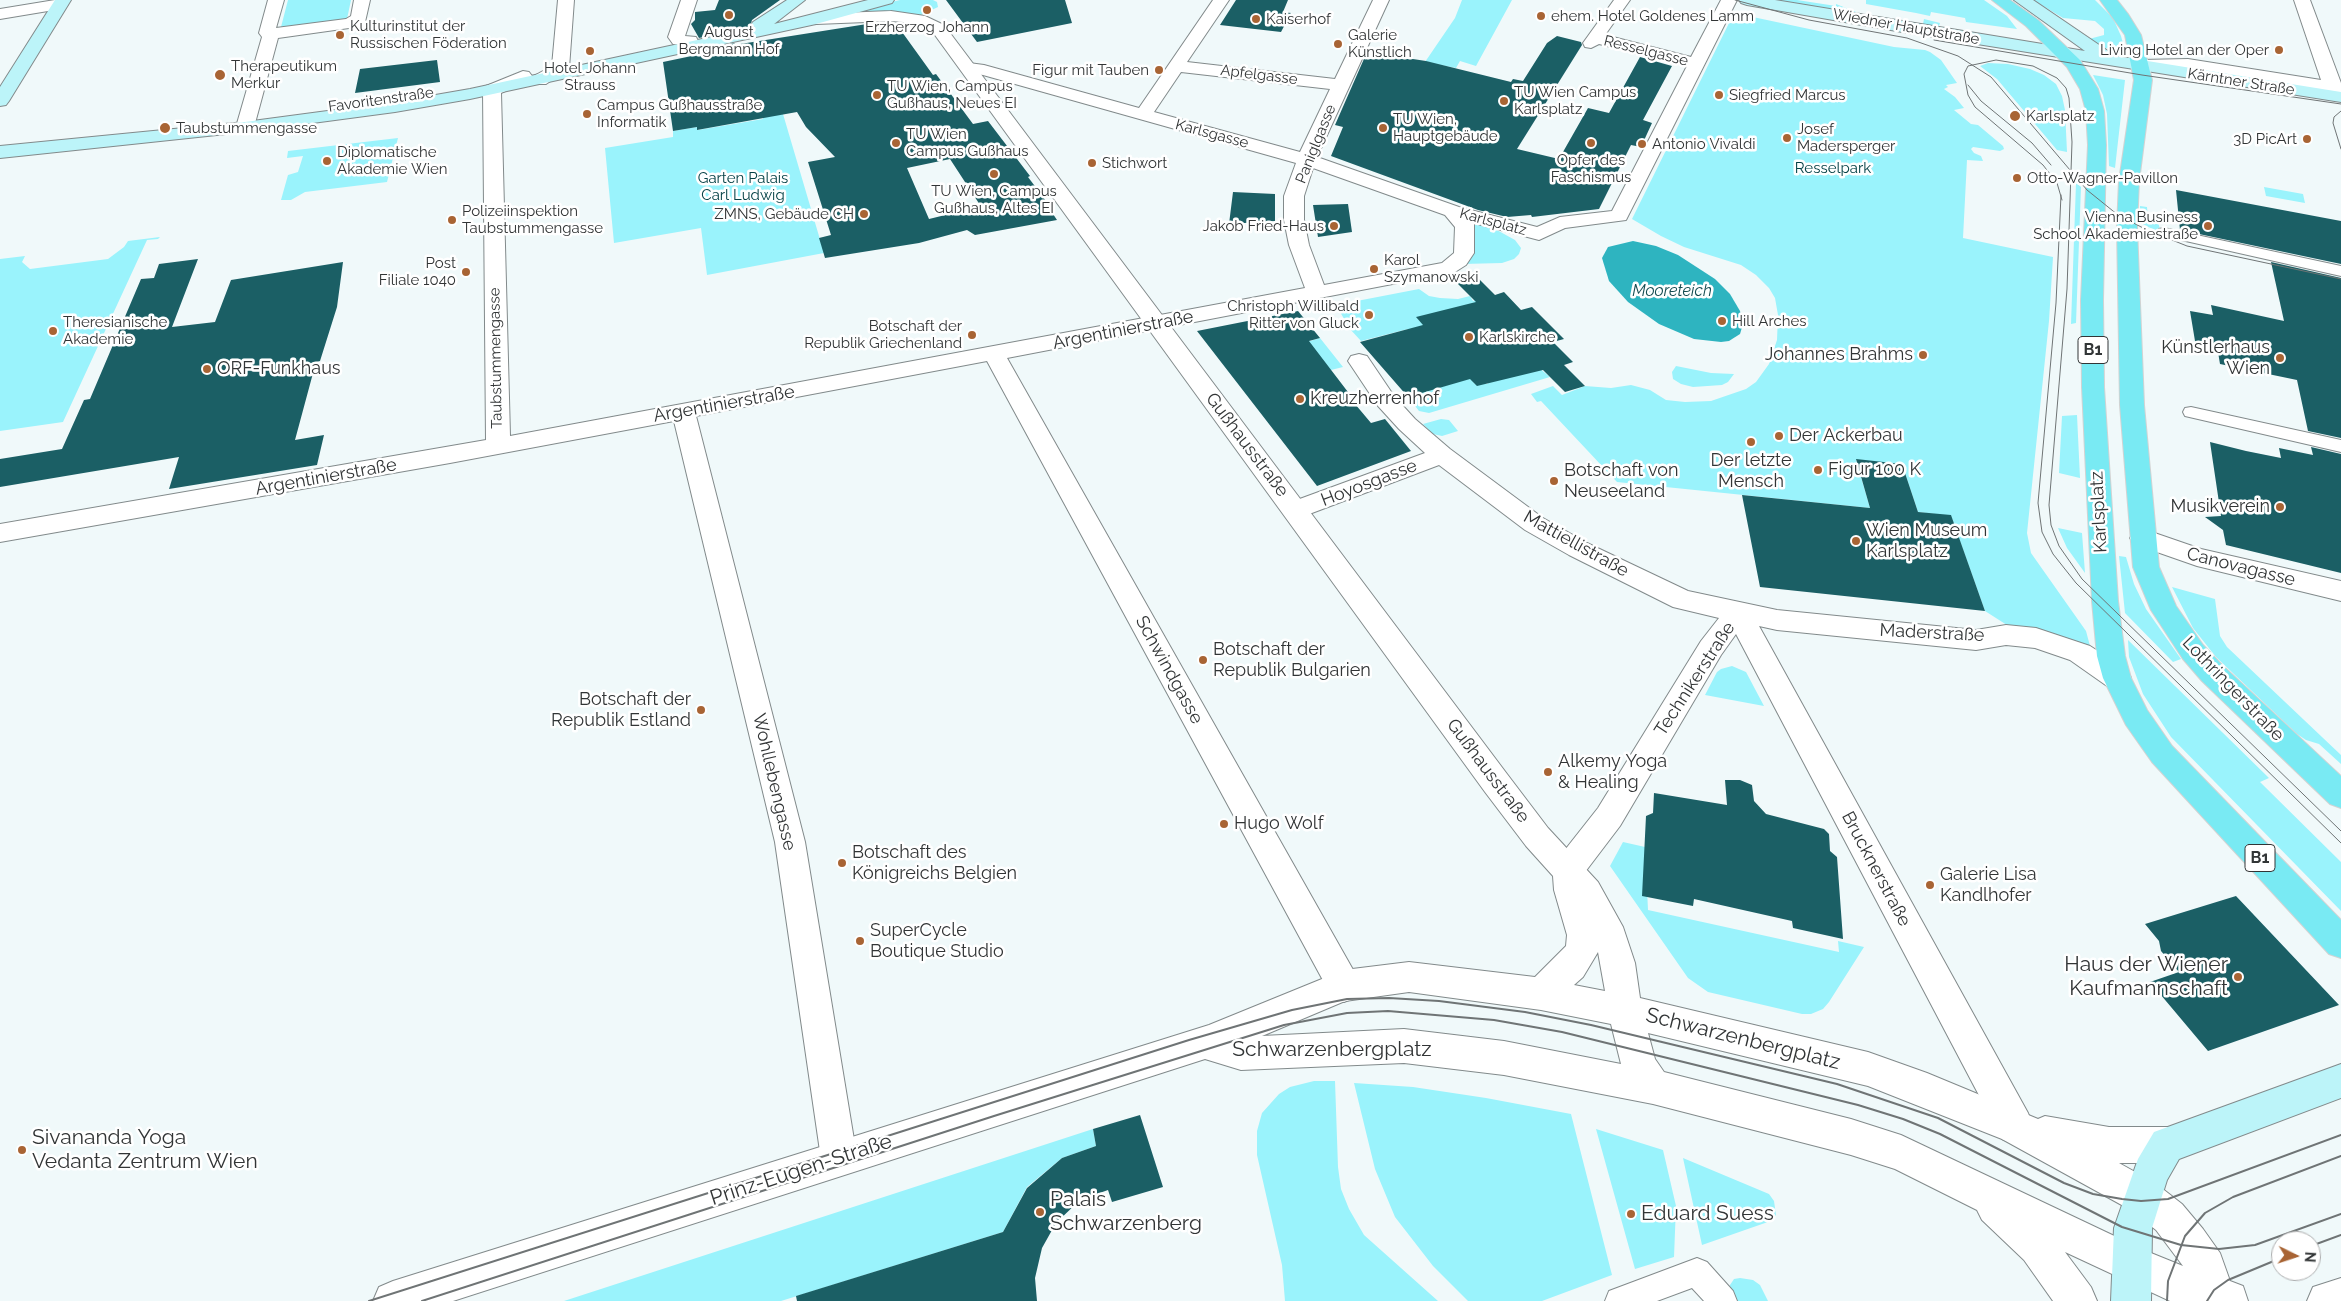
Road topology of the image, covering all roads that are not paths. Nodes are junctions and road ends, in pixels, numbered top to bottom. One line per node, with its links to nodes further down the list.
1 (276, 0): 20 (street)
2 (362, 0): 20 (street)
3 (566, 0): 27 (street)
4 (689, 0): 21 (street)
5 (886, 0): 18 (main road, Favoritenstraße)
6 (1221, 0): 26 (street)
7 (1381, 0): 30 (street, Paniglgasse)
8 (1622, 0): 24 (street, Resselgasse)
9 (1729, 0): 24 (street, Karlsplatz)
10 (1747, 0): 22 (main road, Wiedner Hauptstraße)
11 (2000, 0): 22 (main road, B1)
12 (2022, 0): 23 (main road)
13 (2108, 0): 25 (main road, B1)
14 (2302, 0): 32 (street)
15 (61, 2): 17 (street); 33 (main road)
16 (795, 2): 18 (main road); 21 (main road, Favoritenstraße)
17 (0, 14)
18 (816, 19): 19 (street, Favoritenstraße); 29 (main road, Favoritenstraße)
19 (927, 21): 28 (street, Gußhausstraße)
20 (271, 34): 35 (street)
21 (690, 41): 27 (main road, Favoritenstraße)
22 (2065, 53): 23 (main road, Kärntner Straße); 56 (main road, Karlsplatz / B1)
23 (2115, 61): 25 (main road, Kärntner Straße)
24 (1697, 64): 39 (street, Karlsplatz)
25 (2141, 65): 32 (main road, Kärntner Straße); 53 (main road, B1)
26 (1177, 66): 30 (street, Apfelgasse); 34 (street)
27 (560, 68): 29 (main road, Favoritenstraße)
28 (969, 68): 34 (street, Karlsgasse); 43 (street, Gußhausstraße)
29 (532, 78): 31 (main road, Favoritenstraße); 35 (main road, Favoritenstraße)
30 (1340, 84): 38 (street, Paniglgasse)
31 (492, 90): 35 (main road, Favoritenstraße); 48 (street, Taubstummengasse)
32 (2338, 91)
33 (0, 101)
34 (1143, 115): 38 (street, Karlsgasse)
35 (247, 121): 36 (main road, Favoritenstraße); 37 (main road, Favoritenstraße)
36 (0, 143)
37 (0, 152)
38 (1307, 160): 39 (street, Karlsgasse); 42 (street, Paniglgasse)
39 (1452, 211): 42 (street, Argentinierstraße)
40 (2164, 232): 41 (street)
41 (2341, 271)
42 (1317, 294): 43 (street, Argentinierstraße)
43 (1155, 324): 44 (street, Argentinierstraße); 51 (street, Gußhausstraße)
44 (994, 354): 46 (street, Argentinierstraße); 60 (street, Schwindgasse)
45 (1359, 361): 50 (street, Mattiellistraße)
46 (683, 412): 48 (street, Argentinierstraße); 68 (street, Wohllebengasse)
47 (2191, 412): 49 (street)
48 (498, 446): 52 (street, Argentinierstraße)
49 (2341, 446)
50 (1442, 455): 51 (street, Hoyosgasse); 55 (street, Mattiellistraße)
51 (1295, 510): 58 (street, Gußhausstraße)
52 (0, 534)
53 (2143, 538): 54 (street, Canovagasse); 57 (main road, Lothringerstraße / B1)
54 (2341, 591)
55 (1738, 612): 56 (street, Maderstraße); 58 (street, Technikerstraße); 66 (street, Brucknerstraße)
56 (2117, 678): 59 (main road, B1)
57 (2341, 795)
58 (1568, 870): 61 (street); 62 (street, Gußhausstraße)
59 (2341, 943)
60 (1344, 986): 61 (street, Schwarzenbergplatz); 63 (street, Schwarzenbergplatz)
61 (1541, 994): 62 (street, Schwarzenbergplatz)
62 (1625, 1011): 65 (street, Gußhausstraße); 66 (street, Schwarzenbergplatz)
63 (1210, 1041): 65 (street, Schwarzenbergplatz); 68 (street, Prinz-Eugen-Straße)
64 (2341, 1081): 67 (main road, Schwarzenbergplatz)
65 (1652, 1087): 69 (street, Schwarzenbergplatz)
66 (2015, 1126): 67 (street, Schwarzenbergplatz); 70 (street, Schwarzenbergplatz)
67 (2167, 1146): 70 (main road)
68 (839, 1158): 74 (street, Prinz-Eugen-Straße)
69 (1946, 1174): 71 (street, Schwarzenbergplatz); 77 (street, Schwarzenbergplatz)
70 (2142, 1196): 71 (main road); 73 (street, Schwarzenbergplatz)
71 (2131, 1283): 73 (street, Schwarzenbergplatz)
72 (2341, 1298): 78 (street)
73 (2223, 1300)
74 (393, 1301)
75 (1619, 1301): 76 (street)
76 (1723, 1301)
77 (2077, 1301)
78 (2327, 1301)

